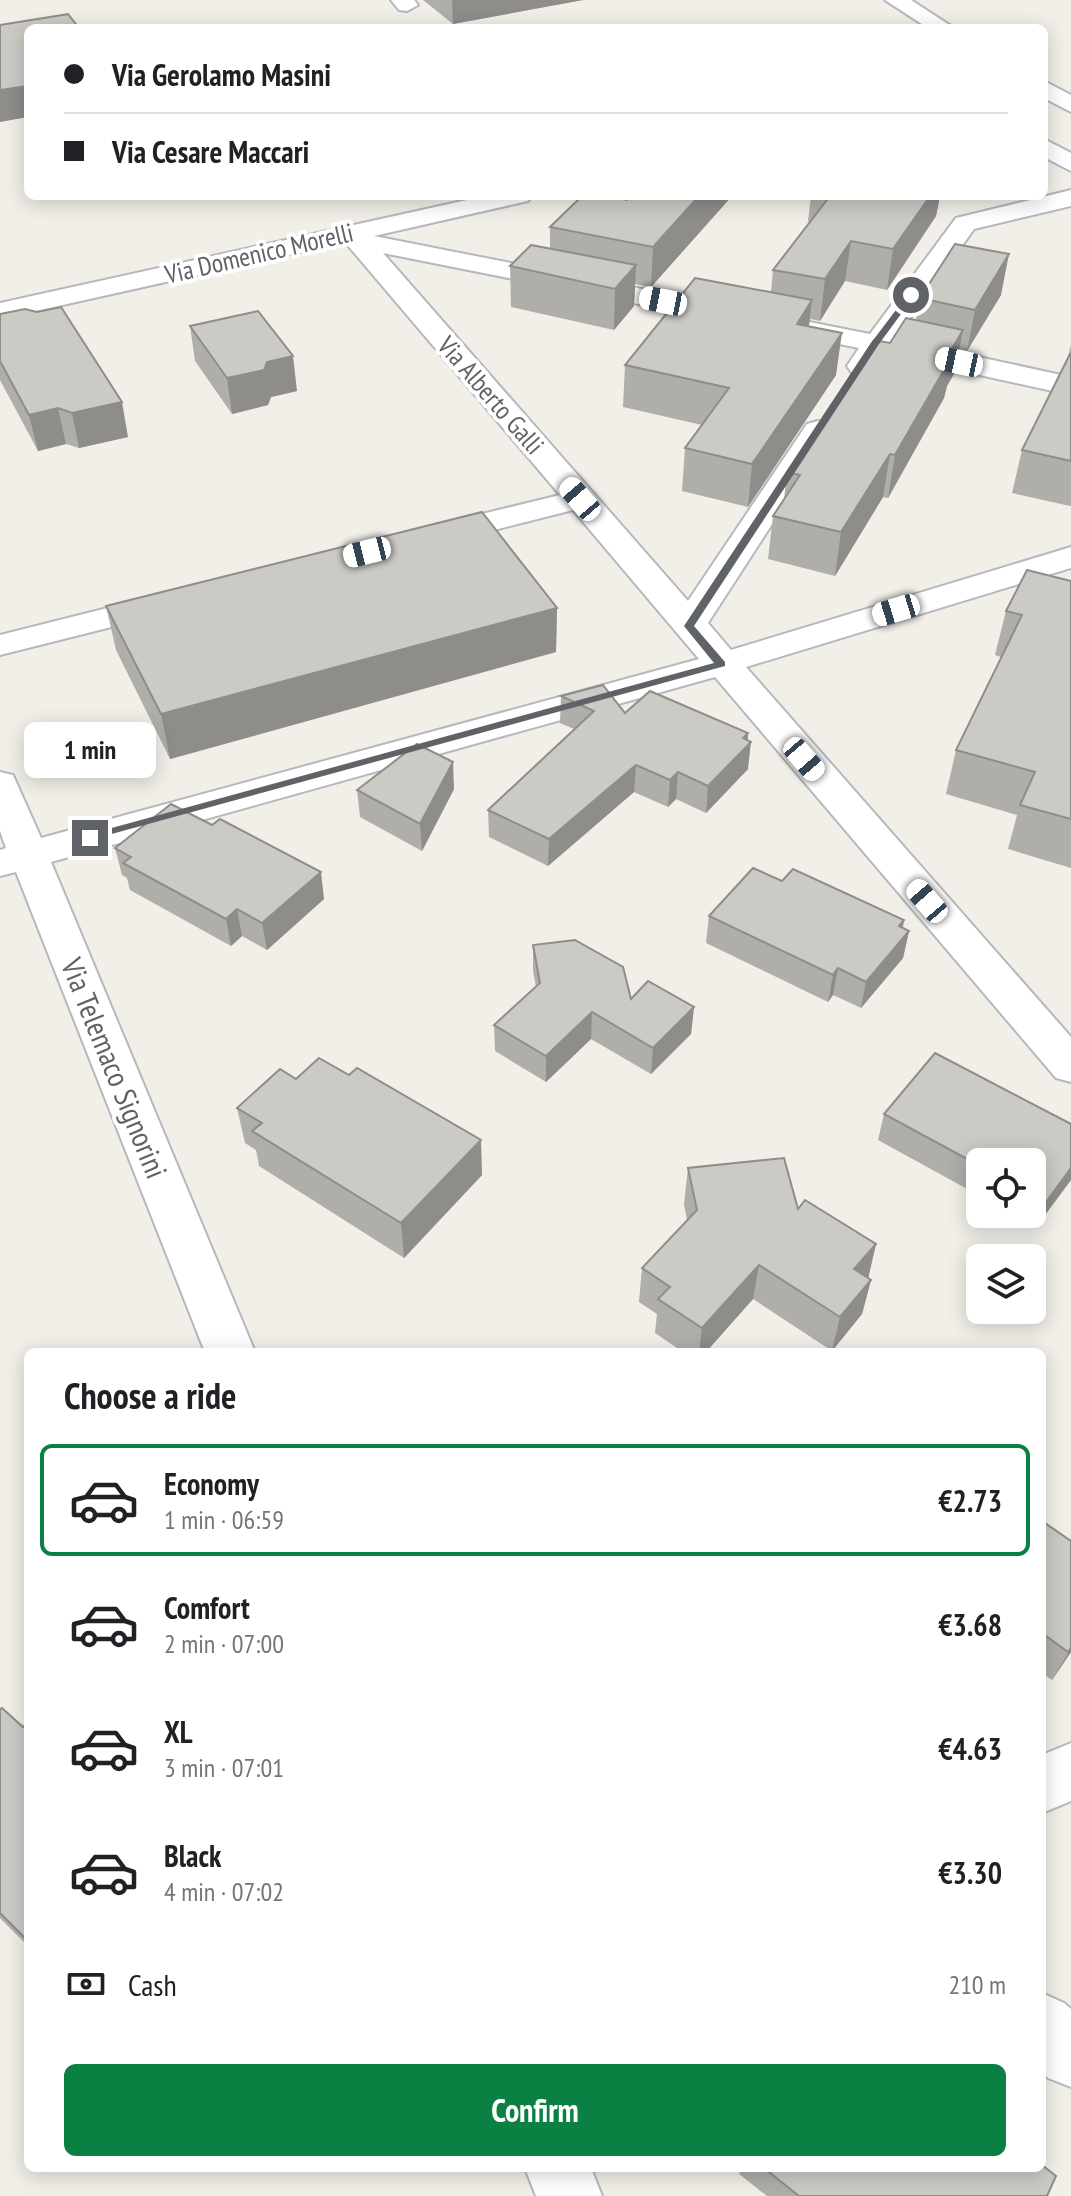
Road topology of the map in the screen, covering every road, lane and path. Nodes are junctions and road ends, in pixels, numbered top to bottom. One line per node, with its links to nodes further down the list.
1 (896, 0): 2 (street)
2 (936, 24)
3 (1071, 78): 4 (street)
4 (1048, 85)
5 (1048, 89): 6 (street)
6 (1071, 105)
7 (1049, 137): 8 (street)
8 (1071, 164)
9 (1071, 198): 13 (street)
10 (503, 200): 11 (street, Via Domenico Morelli)
11 (355, 237): 12 (street, Via Domenico Morelli); 13 (street); 15 (street, Via Alberto Galli)
12 (0, 311)
13 (875, 343): 14 (street); 19 (street)
14 (1071, 386)
15 (580, 499): 16 (street); 19 (street, Via Alberto Galli)
16 (397, 545)
17 (1071, 557): 21 (street)
18 (199, 595): 20 (street)
19 (689, 626): 21 (street, Via Alberto Galli)
20 (0, 645)
21 (721, 664): 23 (street); 24 (street, Via Alberto Galli)
22 (0, 784): 23 (street, Via Telemaco Signorini)
23 (15, 859): 25 (street, Via Telemaco Signorini)
24 (1071, 1066)
25 (228, 1348)
26 (1071, 1772): 27 (street)
27 (1046, 1782)
28 (1046, 2029): 29 (street)
29 (1071, 2055)
30 (560, 2172): 31 (street)
31 (569, 2196)

